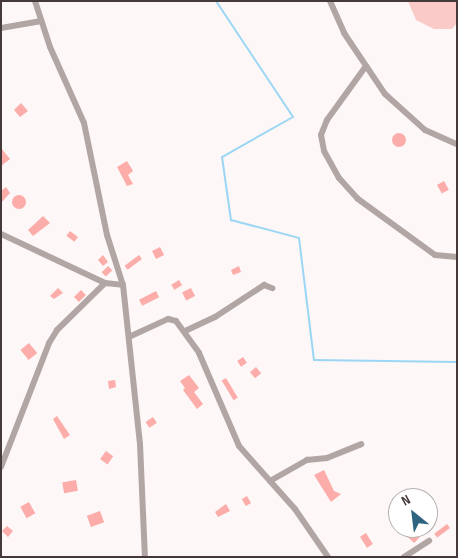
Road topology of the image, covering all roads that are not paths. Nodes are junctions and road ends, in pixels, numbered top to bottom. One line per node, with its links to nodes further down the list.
1 (35, 1): 3 (street)
2 (330, 1): 5 (street)
3 (41, 21): 4 (street); 10 (street)
4 (1, 28)
5 (366, 66): 6 (street); 8 (street)
6 (457, 144)
7 (1, 234): 9 (street)
8 (457, 257)
9 (105, 283): 10 (street); 15 (street)
10 (123, 285): 13 (street)
11 (272, 288): 12 (street)
12 (185, 331): 13 (street); 16 (street)
13 (131, 336): 18 (street)
14 (361, 444): 16 (street)
15 (1, 467)
16 (270, 480): 19 (street)
17 (429, 541): 20 (street)
18 (145, 557)
19 (328, 557)
20 (404, 557)

